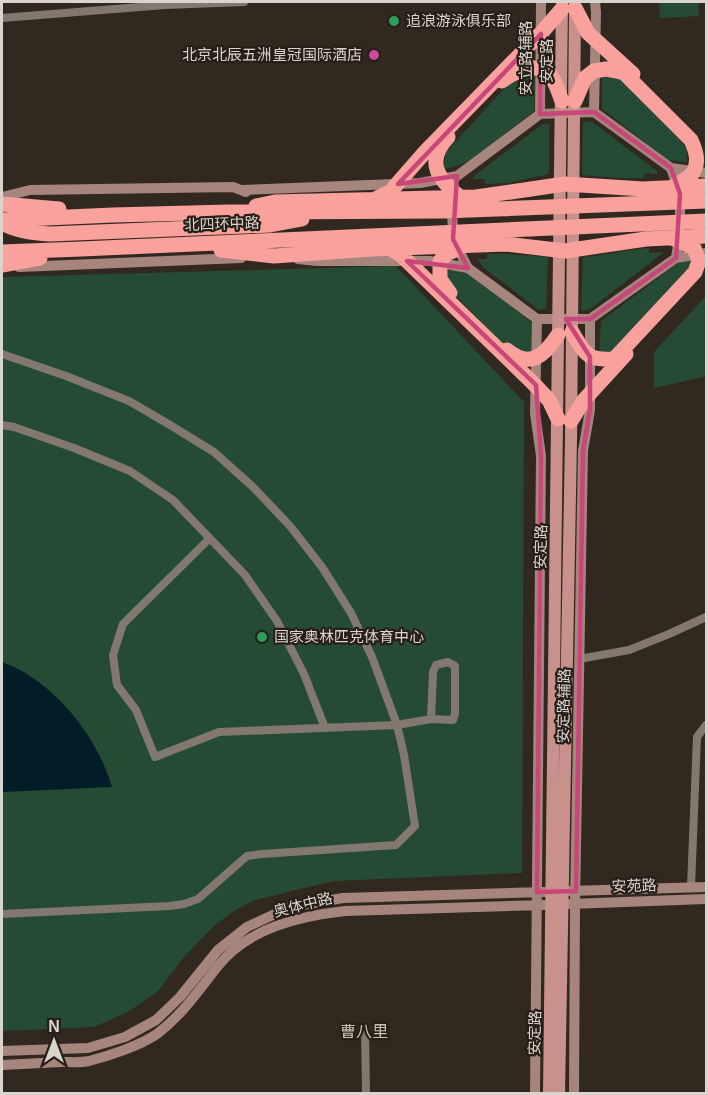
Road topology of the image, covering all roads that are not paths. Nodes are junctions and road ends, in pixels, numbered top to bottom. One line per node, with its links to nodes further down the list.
1 (244, 2): 4 (street)
2 (541, 2): 9 (street, 安立路辅路)
3 (595, 2): 8 (street)
4 (165, 3): 6 (street)
5 (569, 5): 7 (main road, 安定路); 10 (highway); 18 (highway)
6 (2, 18)
7 (568, 101): 15 (highway); 21 (highway); 43 (main road, 安定路)
8 (594, 112): 9 (street); 11 (street)
9 (540, 114): 13 (street)
10 (706, 149)
11 (671, 168): 12 (street); 37 (street)
12 (706, 173)
13 (457, 176): 16 (street); 39 (street)
14 (706, 186): 15 (highway)
15 (673, 187): 21 (highway)
16 (242, 190): 17 (street, 北四环中路); 19 (street, 北四环中路)
17 (2, 197)
18 (375, 200): 19 (highway); 21 (highway)
19 (274, 201): 23 (highway)
20 (706, 201): 21 (highway)
21 (467, 202): 24 (highway, 北四环中路)
22 (2, 204): 25 (highway)
23 (229, 212): 24 (highway, 北四环中路); 25 (highway, 北四环中路)
24 (339, 212): 26 (highway)
25 (113, 215): 26 (highway, 北四环中路)
26 (2, 221)
27 (706, 221): 28 (highway)
28 (668, 230): 29 (highway); 30 (highway); 30 (highway); 43 (highway)
29 (706, 236)
30 (470, 241): 31 (highway, 北四环中路); 33 (highway); 43 (highway)
31 (176, 244): 32 (highway, 北四环中路); 36 (highway)
32 (81, 249): 34 (highway, 北四环中路); 38 (highway)
33 (392, 249): 36 (highway); 45 (highway)
34 (2, 252)
35 (706, 253): 37 (street)
36 (274, 256): 38 (street); 39 (street)
37 (676, 258): 42 (street)
38 (2, 267)
39 (468, 267): 41 (street)
40 (706, 270): 45 (highway)
41 (537, 319): 42 (street); 57 (street, 安定路辅路)
42 (591, 319): 49 (street, 安定路辅路)
43 (565, 333): 45 (main road, 安定路)
44 (2, 354): 51 (street)
45 (564, 420): 58 (main road, 安定路); 58 (main road, 安定路)
46 (2, 425): 47 (street)
47 (209, 539): 53 (street); 53 (street)
48 (706, 617): 49 (street)
49 (579, 659): 56 (street, 安定路辅路)
50 (431, 719): 50 (street); 51 (street)
51 (397, 725): 53 (street); 62 (street)
52 (706, 725): 55 (street)
53 (325, 728)
54 (706, 887): 55 (street, 安苑路)
55 (691, 888): 56 (street, 安苑路)
56 (576, 891): 58 (street, 安苑路); 60 (street, 安定路辅路)
57 (537, 892): 58 (street, 奥体中路); 61 (street, 安定路辅路); 66 (street, 奥体中路)
58 (557, 898): 60 (street, 安苑路); 61 (street, 奥体中路); 64 (main road, 安定路); 70 (main road, 安定路)
59 (706, 899): 60 (street, 安苑路)
60 (575, 904): 63 (street, 安定路辅路)
61 (538, 905): 67 (street, 奥体中路); 69 (street, 安定路辅路)
62 (2, 914)
63 (575, 985): 64 (street, 安定路); 72 (street, 安定路辅路)
64 (560, 1011): 71 (main road, 安定路)
65 (365, 1030): 68 (street)
66 (2, 1051)
67 (2, 1065)
68 (366, 1094)
69 (535, 1094)
70 (549, 1094)
71 (559, 1094)
72 (574, 1094)

